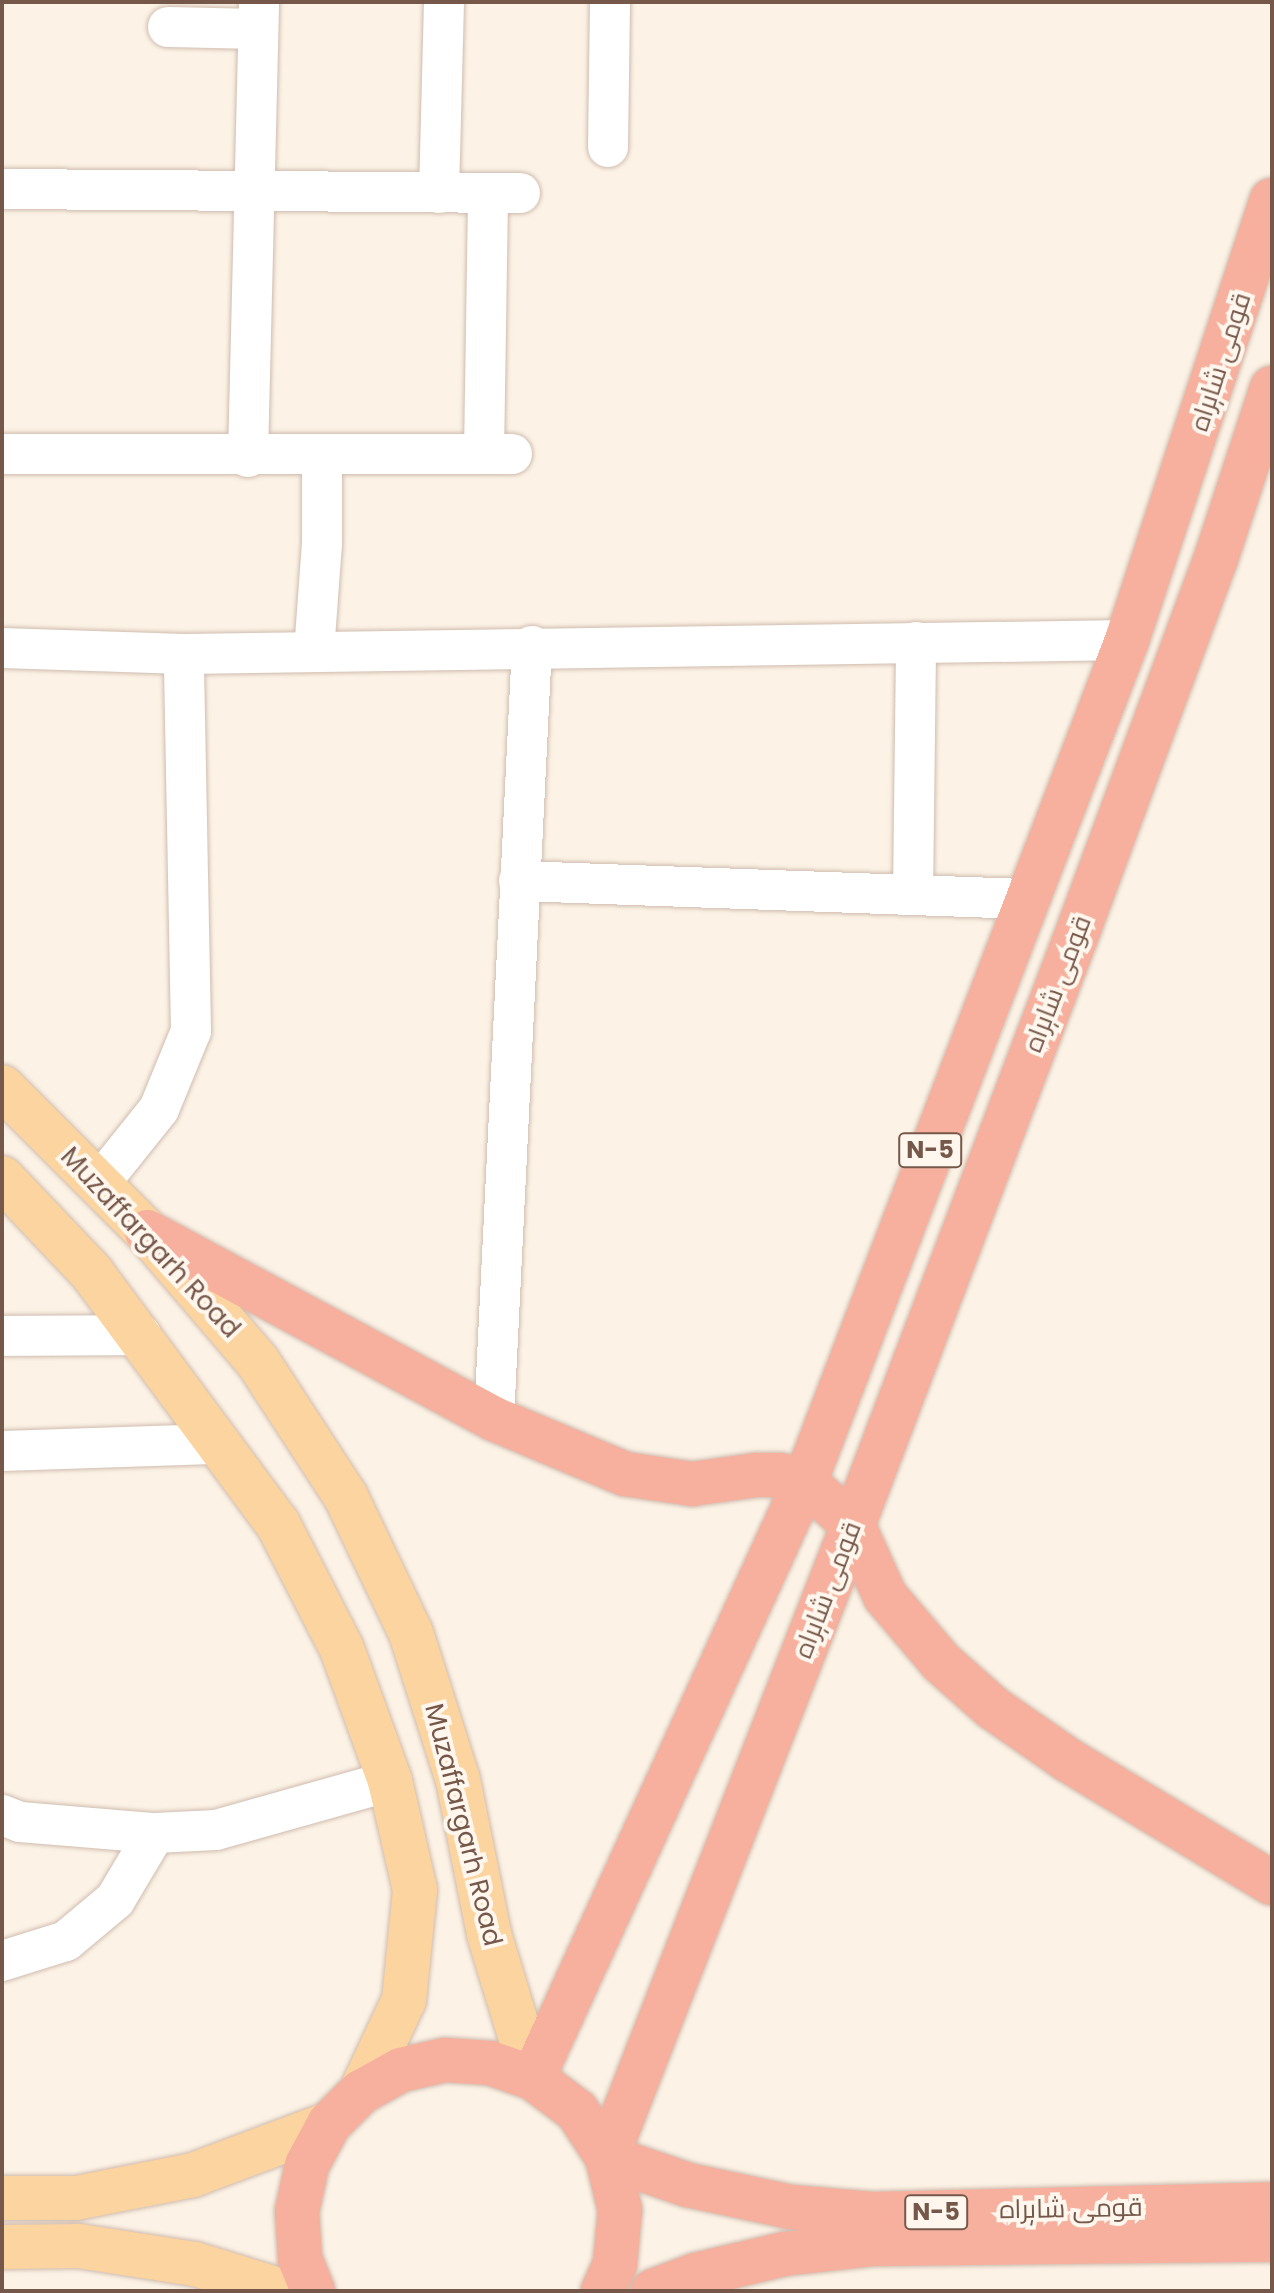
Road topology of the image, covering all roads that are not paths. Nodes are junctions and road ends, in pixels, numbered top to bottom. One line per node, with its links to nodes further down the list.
1 (444, 2): 8 (street)
2 (610, 2): 5 (street)
3 (258, 15): 4 (street); 7 (street)
4 (168, 27)
5 (608, 147)
6 (2, 189): 7 (street)
7 (255, 190): 8 (street); 13 (street)
8 (439, 193): 12 (street)
9 (1272, 200): 14 (highway, قومی شاہراہ / N-5)
10 (1272, 388): 33 (highway, قومی شاہراہ / N-5)
11 (2, 454): 13 (street)
12 (322, 456): 13 (street); 18 (street)
13 (248, 457)
14 (1127, 640): 15 (street); 22 (highway, قومی شاہراہ / N-5)
15 (916, 642): 16 (street); 21 (street)
16 (532, 646): 18 (street); 20 (street)
17 (2, 648): 19 (street)
18 (314, 652): 19 (street)
19 (184, 654): 25 (street)
20 (519, 881): 21 (street); 29 (street)
21 (913, 895): 22 (street)
22 (1025, 899): 32 (highway, قومی شاہراہ / N-5)
23 (2, 1087): 25 (main road, Muzaffargarh Road)
24 (2, 1178): 27 (main road)
25 (99, 1184): 26 (main road, Muzaffargarh Road)
26 (147, 1232): 29 (highway); 39 (main road, Muzaffargarh Road)
27 (141, 1335): 28 (street); 30 (main road)
28 (2, 1336)
29 (494, 1419): 32 (highway)
30 (216, 1444): 31 (street); 34 (main road)
31 (2, 1451)
32 (805, 1482): 33 (highway); 39 (highway, قومی شاہراہ / N-5)
33 (853, 1525): 37 (highway); 42 (highway, قومی شاہراہ / N-5)
34 (390, 1781): 36 (street); 40 (main road)
35 (2, 1815): 36 (street)
36 (155, 1833): 38 (street)
37 (1272, 1883)
38 (2, 1961)
39 (533, 2078): 40 (highway); 42 (highway)
40 (361, 2092): 41 (highway)
41 (329, 2124): 43 (main road); 48 (highway)
42 (607, 2157): 44 (highway, قومی شاہراہ / N-5); 49 (highway)
43 (2, 2198)
44 (1272, 2204)
45 (1272, 2240): 50 (highway, قومی شاہراہ / N-5)
46 (2, 2247): 47 (main road)
47 (282, 2291)
48 (313, 2291)
49 (603, 2291)
50 (653, 2291)

